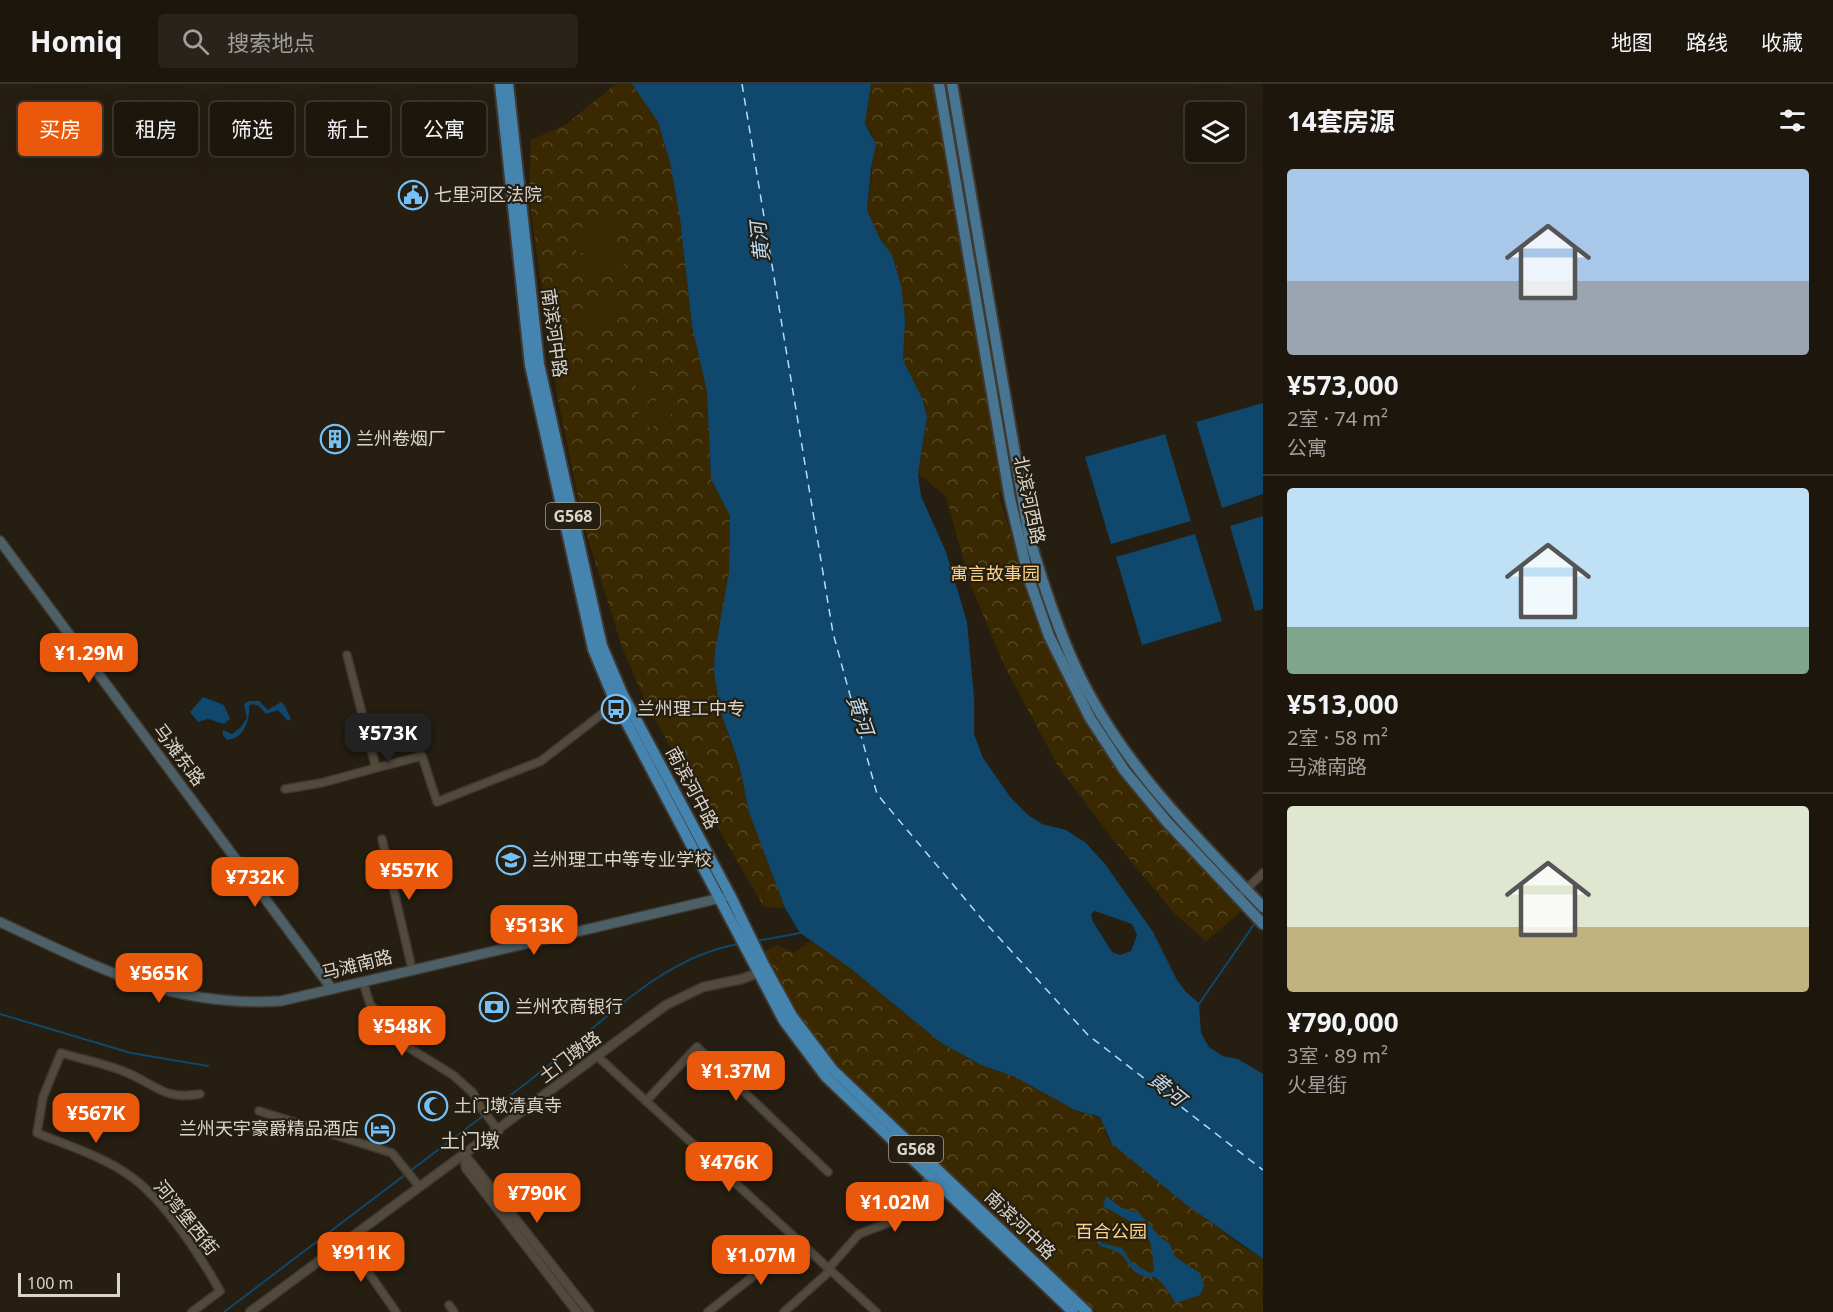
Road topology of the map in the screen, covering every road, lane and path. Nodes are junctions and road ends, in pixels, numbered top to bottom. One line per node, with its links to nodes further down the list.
1 (501, 84): 7 (highway, 南滨河中路 / G568)
2 (508, 84): 13 (highway, 南滨河中路 / G568)
3 (939, 84): 12 (main road, 北滨河西路)
4 (952, 84): 12 (main road, 北滨河西路)
5 (0, 541): 20 (main road, 马滩东路)
6 (347, 655): 8 (street)
7 (616, 703): 8 (street); 13 (highway, 南滨河中路 / G568)
8 (376, 768): 9 (street)
9 (285, 789)
10 (382, 839): 17 (street)
11 (1263, 873): 12 (street)
12 (1242, 893): 14 (main road, 北滨河西路)
13 (725, 897): 17 (main road, 马滩南路); 18 (highway, 南滨河中路 / G568)
14 (1258, 907): 16 (main road, 北滨河西路)
15 (0, 922): 20 (main road, 马滩南路)
16 (1263, 924)
17 (412, 969): 19 (main road, 马滩南路)
18 (763, 972): 21 (street, 土门墩路); 28 (highway, 南滨河中路 / G568); 44 (highway, 南滨河中路 / G568)
19 (363, 982): 20 (main road, 马滩南路); 25 (street)
20 (332, 988)
21 (597, 1056): 23 (street); 25 (street, 土门墩路)
22 (200, 1094): 34 (street, 河湾堡西街)
23 (646, 1101): 27 (street); 31 (street)
24 (259, 1111): 29 (street)
25 (499, 1131): 26 (street, 土门墩路)
26 (464, 1154): 29 (street, 土门墩路); 38 (street); 39 (street)
27 (828, 1172)
28 (928, 1174): 32 (street); 43 (highway, 南滨河中路 / G568)
29 (419, 1186): 30 (street, 土门墩路)
30 (346, 1240): 35 (street, 土门墩路); 36 (street)
31 (799, 1240): 32 (street); 40 (street)
32 (830, 1269): 41 (street); 42 (street)
33 (449, 1305): 37 (street)
34 (192, 1312)
35 (250, 1312)
36 (396, 1312)
37 (454, 1312)
38 (577, 1312)
39 (588, 1312)
40 (708, 1312)
41 (784, 1312)
42 (876, 1312)
43 (1073, 1312)
44 (1087, 1312)

